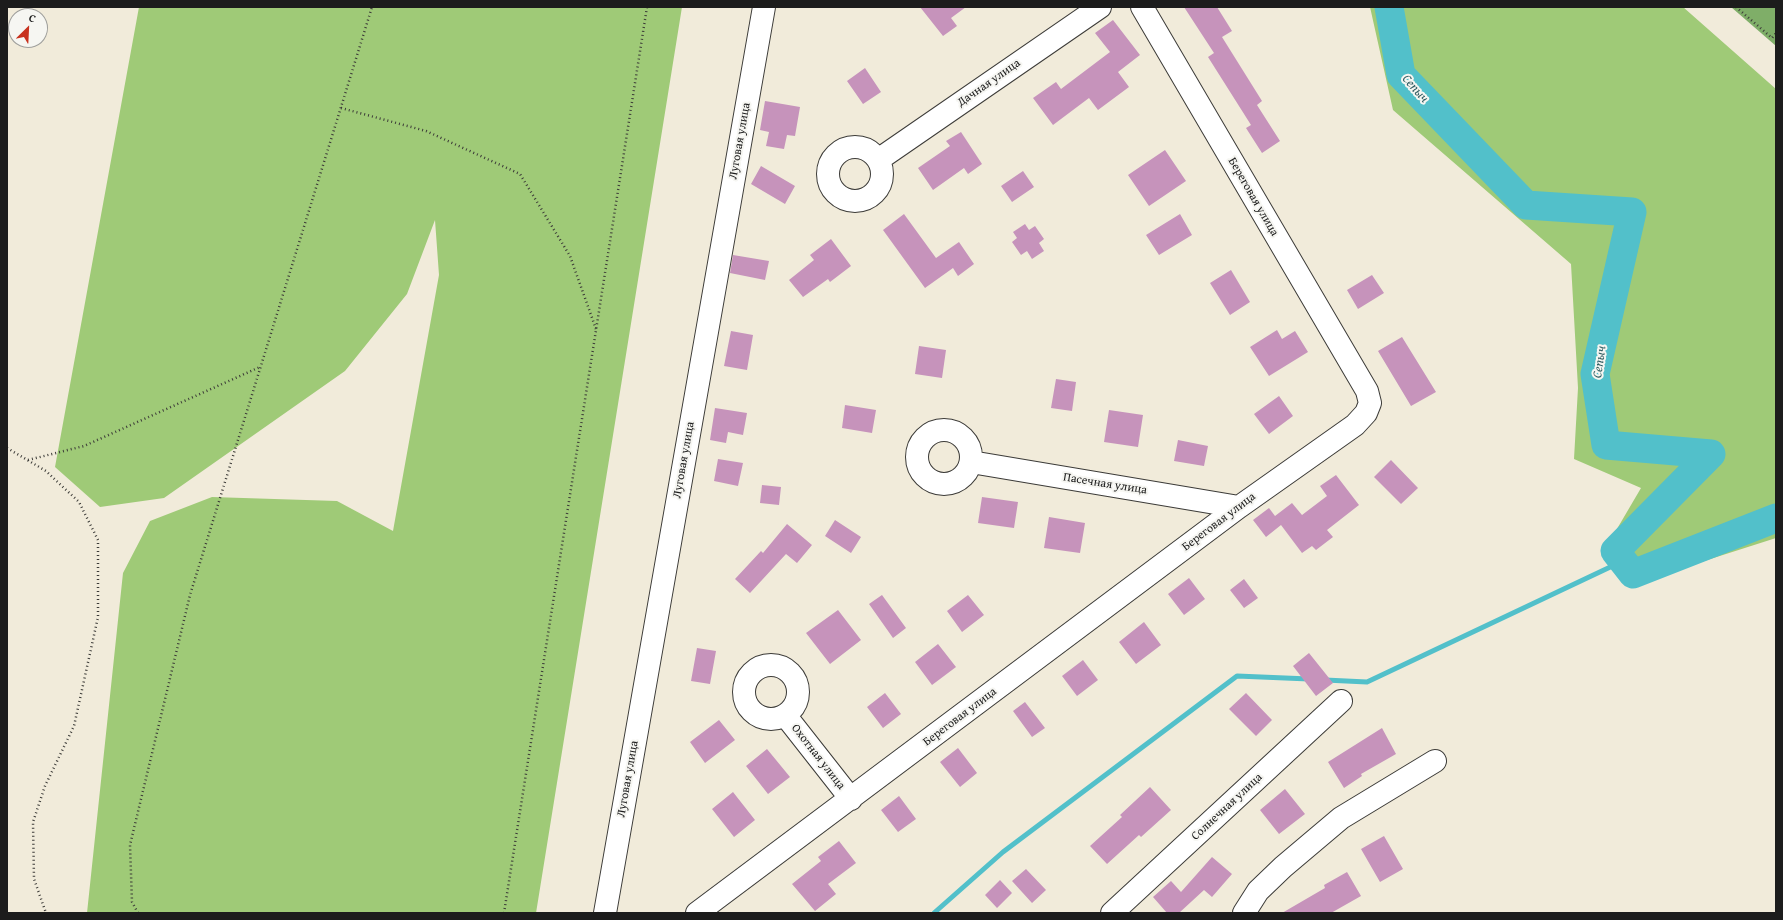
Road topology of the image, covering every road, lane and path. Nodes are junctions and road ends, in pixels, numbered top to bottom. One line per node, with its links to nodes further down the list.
1 (372, 7): 8 (path)
2 (647, 7): 10 (path)
3 (764, 7): 23 (street, Луговая улица)
4 (1100, 7): 9 (street, Дачная улица)
5 (1142, 7): 15 (street, Береговая улица)
6 (1736, 7): 7 (path)
7 (1776, 33)
8 (341, 108): 10 (path); 11 (path)
9 (878, 160)
10 (596, 329): 22 (path)
11 (260, 367): 13 (path); 21 (path)
12 (7, 448): 13 (path)
13 (28, 460): 20 (path)
14 (971, 462): 15 (street, Пасечная улица)
15 (1239, 506): 19 (street, Береговая улица)
16 (1341, 701): 25 (street, Солнечная улица)
17 (785, 715): 19 (street, Охотная улица)
18 (1435, 761): 26 (street)
19 (851, 799): 24 (street, Береговая улица)
20 (46, 913)
21 (138, 913)
22 (504, 913)
23 (605, 913)
24 (697, 913)
25 (1112, 913)
26 (1244, 913)

